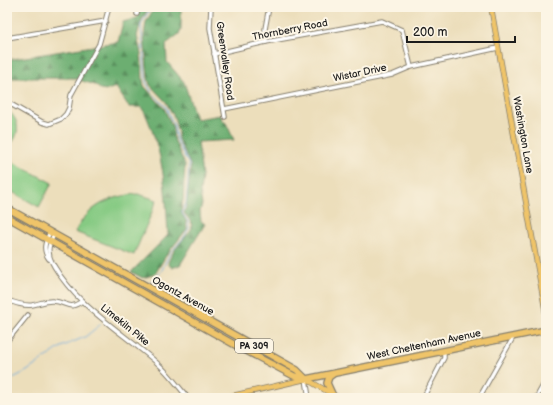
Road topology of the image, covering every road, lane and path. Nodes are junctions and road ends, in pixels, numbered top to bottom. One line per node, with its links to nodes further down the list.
1 (109, 7): 7 (street)
2 (138, 7): 6 (street)
3 (211, 7): 11 (street, Greenvalley Road)
4 (269, 7): 9 (street)
5 (491, 7): 10 (main road, Washington Lane)
6 (137, 14)
7 (106, 21): 8 (street); 13 (street)
8 (7, 38)
9 (266, 42): 11 (street, Thornberry Road); 12 (street, Thornberry Road)
10 (498, 48): 12 (street, Wistar Drive); 22 (main road, Washington Lane)
11 (214, 54): 14 (street, Greenvalley Road)
12 (411, 67): 14 (street, Wistar Drive)
13 (7, 102)
14 (224, 109): 15 (street, Greenvalley Road)
15 (225, 117)
16 (7, 208): 18 (highway, PA 309)
17 (7, 217): 19 (highway, PA 309)
18 (52, 234): 19 (street, Limekiln Pike); 29 (highway, Ogontz Avenue / PA 309)
19 (49, 240): 21 (street, Limekiln Pike); 29 (highway, Ogontz Avenue / PA 309)
20 (7, 300): 21 (street)
21 (82, 301): 32 (street, Limekiln Pike)
22 (546, 314)
23 (28, 315): 26 (street)
24 (546, 330): 25 (highway, West Cheltenham Avenue)
25 (514, 336): 27 (highway, West Cheltenham Avenue); 37 (street)
26 (7, 342)
27 (444, 350): 28 (highway, West Cheltenham Avenue); 36 (street)
28 (335, 373): 29 (highway, West Cheltenham Avenue); 31 (highway)
29 (306, 379): 31 (main road, Ogontz Avenue); 33 (main road); 34 (street)
30 (546, 380): 38 (street)
31 (332, 394): 35 (main road, Ogontz Avenue)
32 (188, 398)
33 (223, 398)
34 (309, 398)
35 (339, 398)
36 (423, 398)
37 (479, 398)
38 (536, 398)

